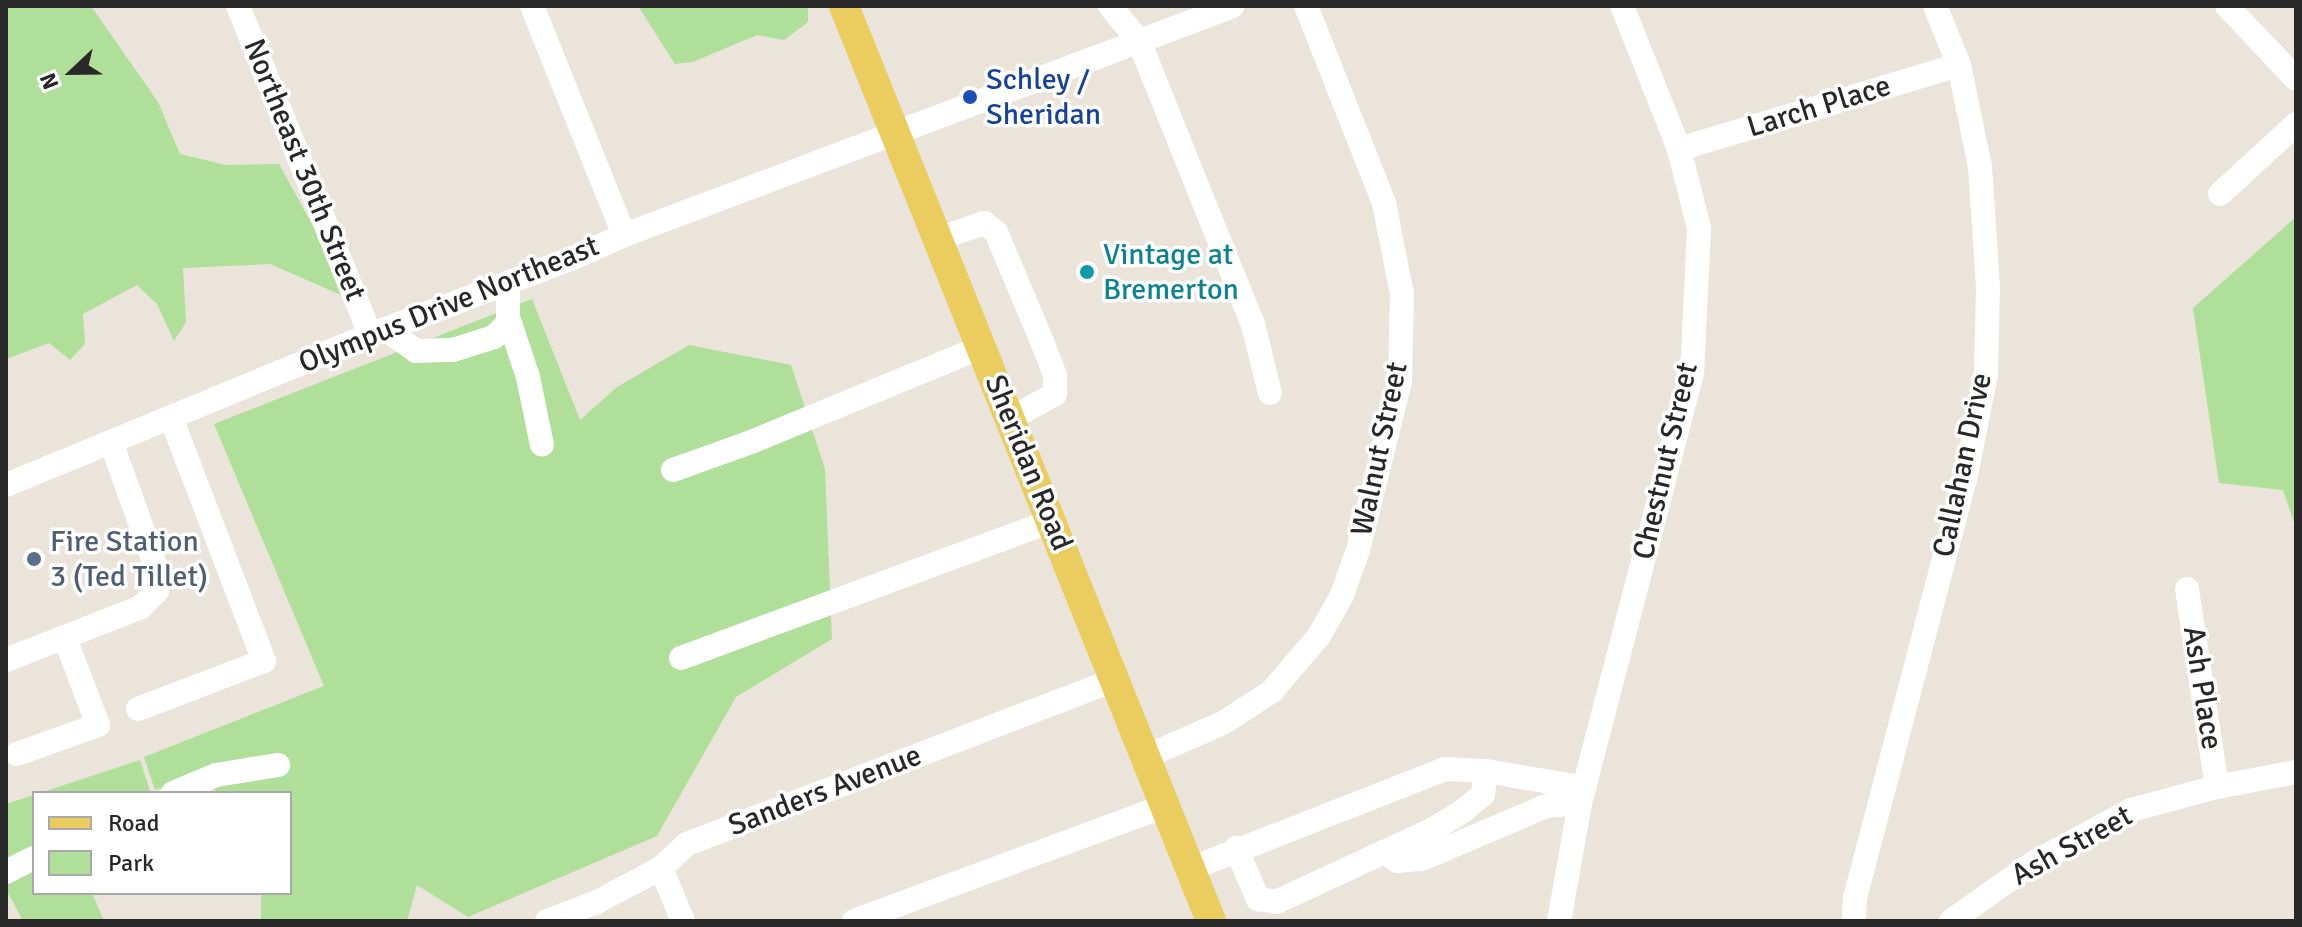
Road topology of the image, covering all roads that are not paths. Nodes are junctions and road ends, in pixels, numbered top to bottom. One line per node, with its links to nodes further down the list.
1 (238, 6): 21 (street, Northeast 30th Street)
2 (532, 6): 17 (street)
3 (844, 6): 14 (main road, Sheridan Road)
4 (1110, 6): 10 (street)
5 (1233, 6): 10 (street, Olympus Drive Northeast)
6 (1306, 6): 38 (street, Walnut Street)
7 (1622, 6): 15 (street, Chestnut Street)
8 (1935, 6): 11 (street, Callahan Drive)
9 (2227, 6): 12 (street)
10 (1139, 41): 14 (street, Olympus Drive Northeast); 23 (street)
11 (1959, 65): 15 (street, Larch Place); 57 (street, Callahan Drive)
12 (2296, 79)
13 (2296, 124): 16 (street)
14 (896, 134): 17 (street, Olympus Drive Northeast); 18 (main road, Sheridan Road)
15 (1679, 149): 44 (street, Chestnut Street)
16 (2220, 194)
17 (624, 235): 19 (street, Olympus Drive Northeast)
18 (938, 239): 22 (main road, Sheridan Road); 25 (street)
19 (508, 283): 20 (street); 21 (street, Olympus Drive Northeast)
20 (508, 317): 21 (street); 27 (street)
21 (378, 332): 24 (street, Olympus Drive Northeast)
22 (981, 347): 25 (main road, Sheridan Road); 28 (street)
23 (1270, 393)
24 (171, 417): 26 (street, Olympus Drive Northeast); 36 (street)
25 (1010, 419): 30 (main road, Sheridan Road)
26 (111, 442): 29 (street, Olympus Drive Northeast); 32 (street)
27 (542, 445)
28 (673, 470)
29 (6, 485)
30 (1051, 521): 33 (street); 35 (main road, Sheridan Road)
31 (2187, 589): 42 (street, Ash Place)
32 (65, 638): 34 (street); 37 (street)
33 (681, 658)
34 (6, 660)
35 (1114, 680): 38 (main road, Sheridan Road); 49 (street, Sanders Avenue)
36 (138, 709)
37 (17, 754)
38 (1145, 757): 45 (main road, Sheridan Road)
39 (278, 765): 43 (street)
40 (1486, 771): 44 (street); 46 (street); 47 (street)
41 (2296, 772): 42 (street, Ash Street)
42 (2217, 787): 58 (street, Ash Street)
43 (178, 791)
44 (1583, 795): 47 (street); 56 (street, Chestnut Street)
45 (1165, 806): 50 (main road, Sheridan Road); 54 (street)
46 (1236, 848): 47 (street); 50 (street)
47 (1385, 852)
48 (32, 859): 51 (street)
49 (661, 868): 52 (street, Sanders Avenue); 53 (street)
50 (1190, 869): 55 (main road, Sheridan Road)
51 (6, 872)
52 (547, 921)
53 (683, 921)
54 (854, 921)
55 (1211, 921)
56 (1559, 921)
57 (1854, 921)
58 (1951, 921)

